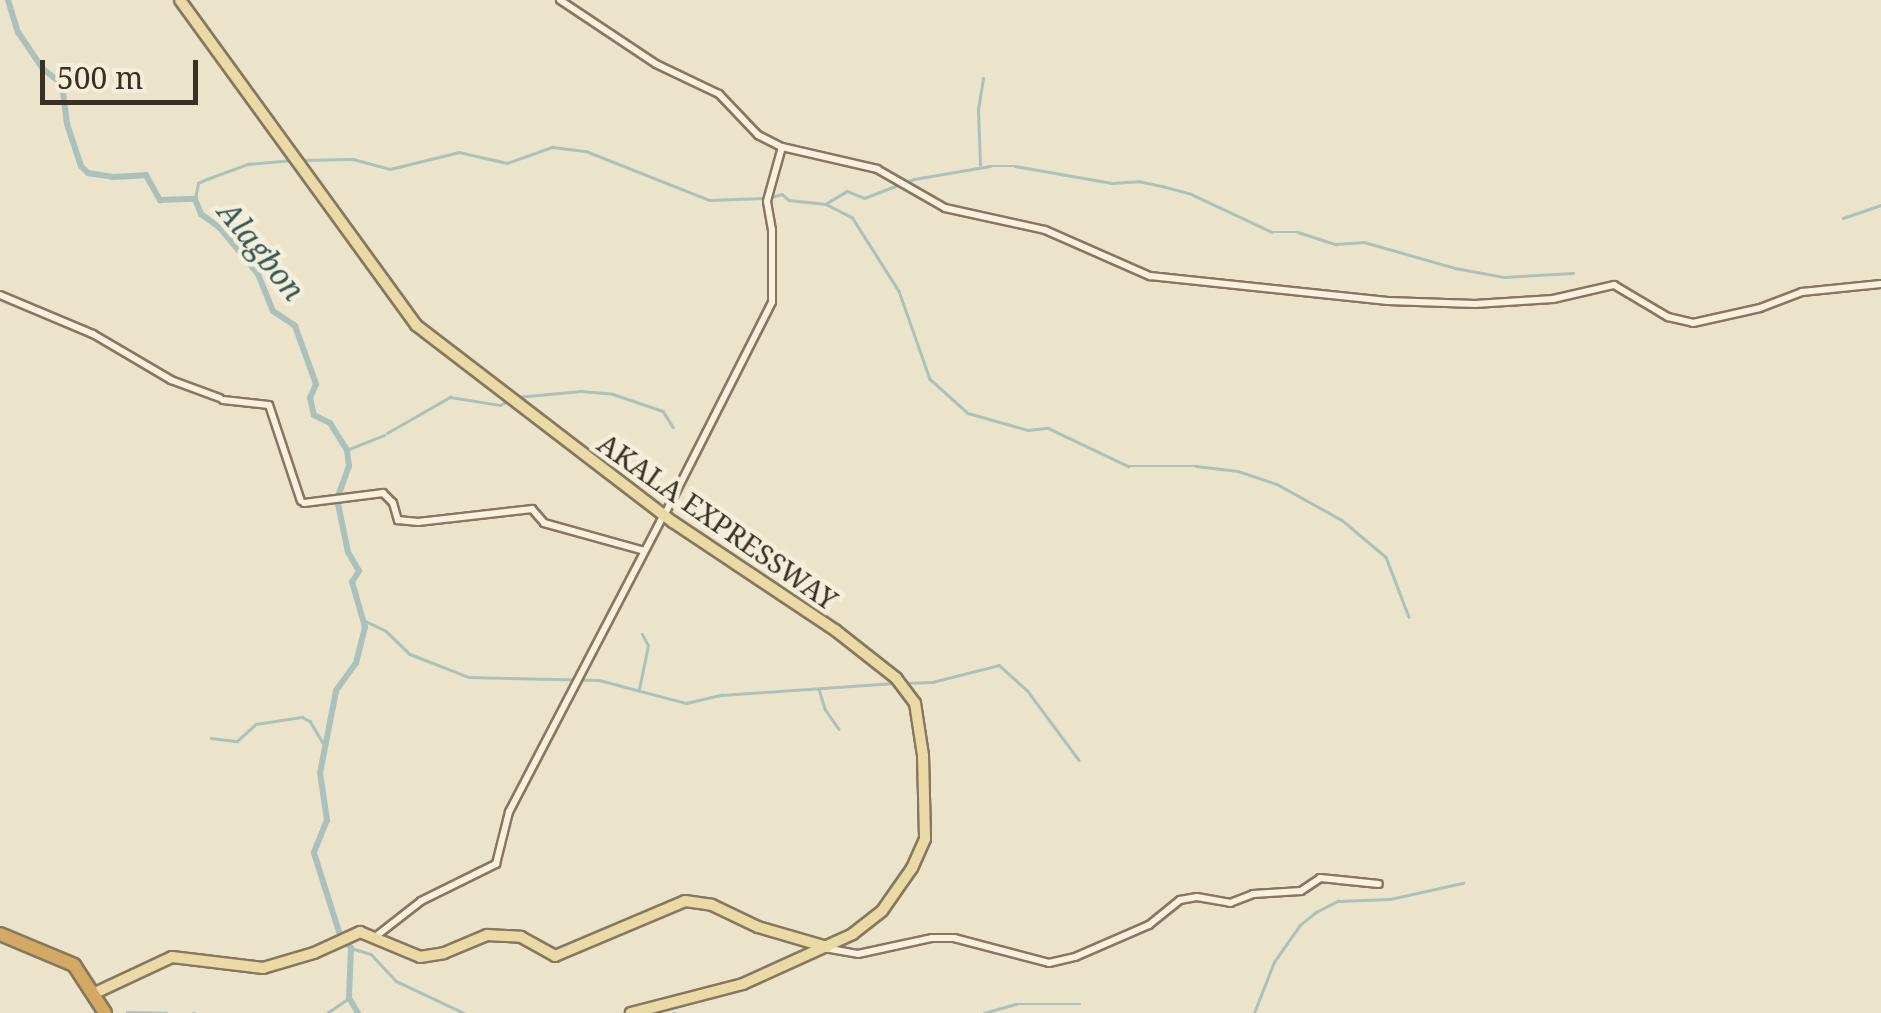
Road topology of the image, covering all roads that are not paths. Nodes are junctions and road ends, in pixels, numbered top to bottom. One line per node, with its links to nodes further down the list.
1 (182, 0): 6 (main road, AKALA EXPRESSWAY)
2 (560, 0): 3 (street)
3 (782, 147): 4 (street); 6 (street)
4 (1881, 284)
5 (0, 295): 7 (street)
6 (665, 514): 7 (street); 11 (main road, AKALA EXPRESSWAY)
7 (644, 550): 10 (street)
8 (1378, 884): 11 (street)
9 (0, 934): 12 (highway)
10 (376, 937): 11 (main road); 12 (main road)
11 (830, 948): 13 (main road, AKALA EXPRESSWAY)
12 (95, 992): 14 (highway)
13 (641, 1012)
14 (106, 1013)

